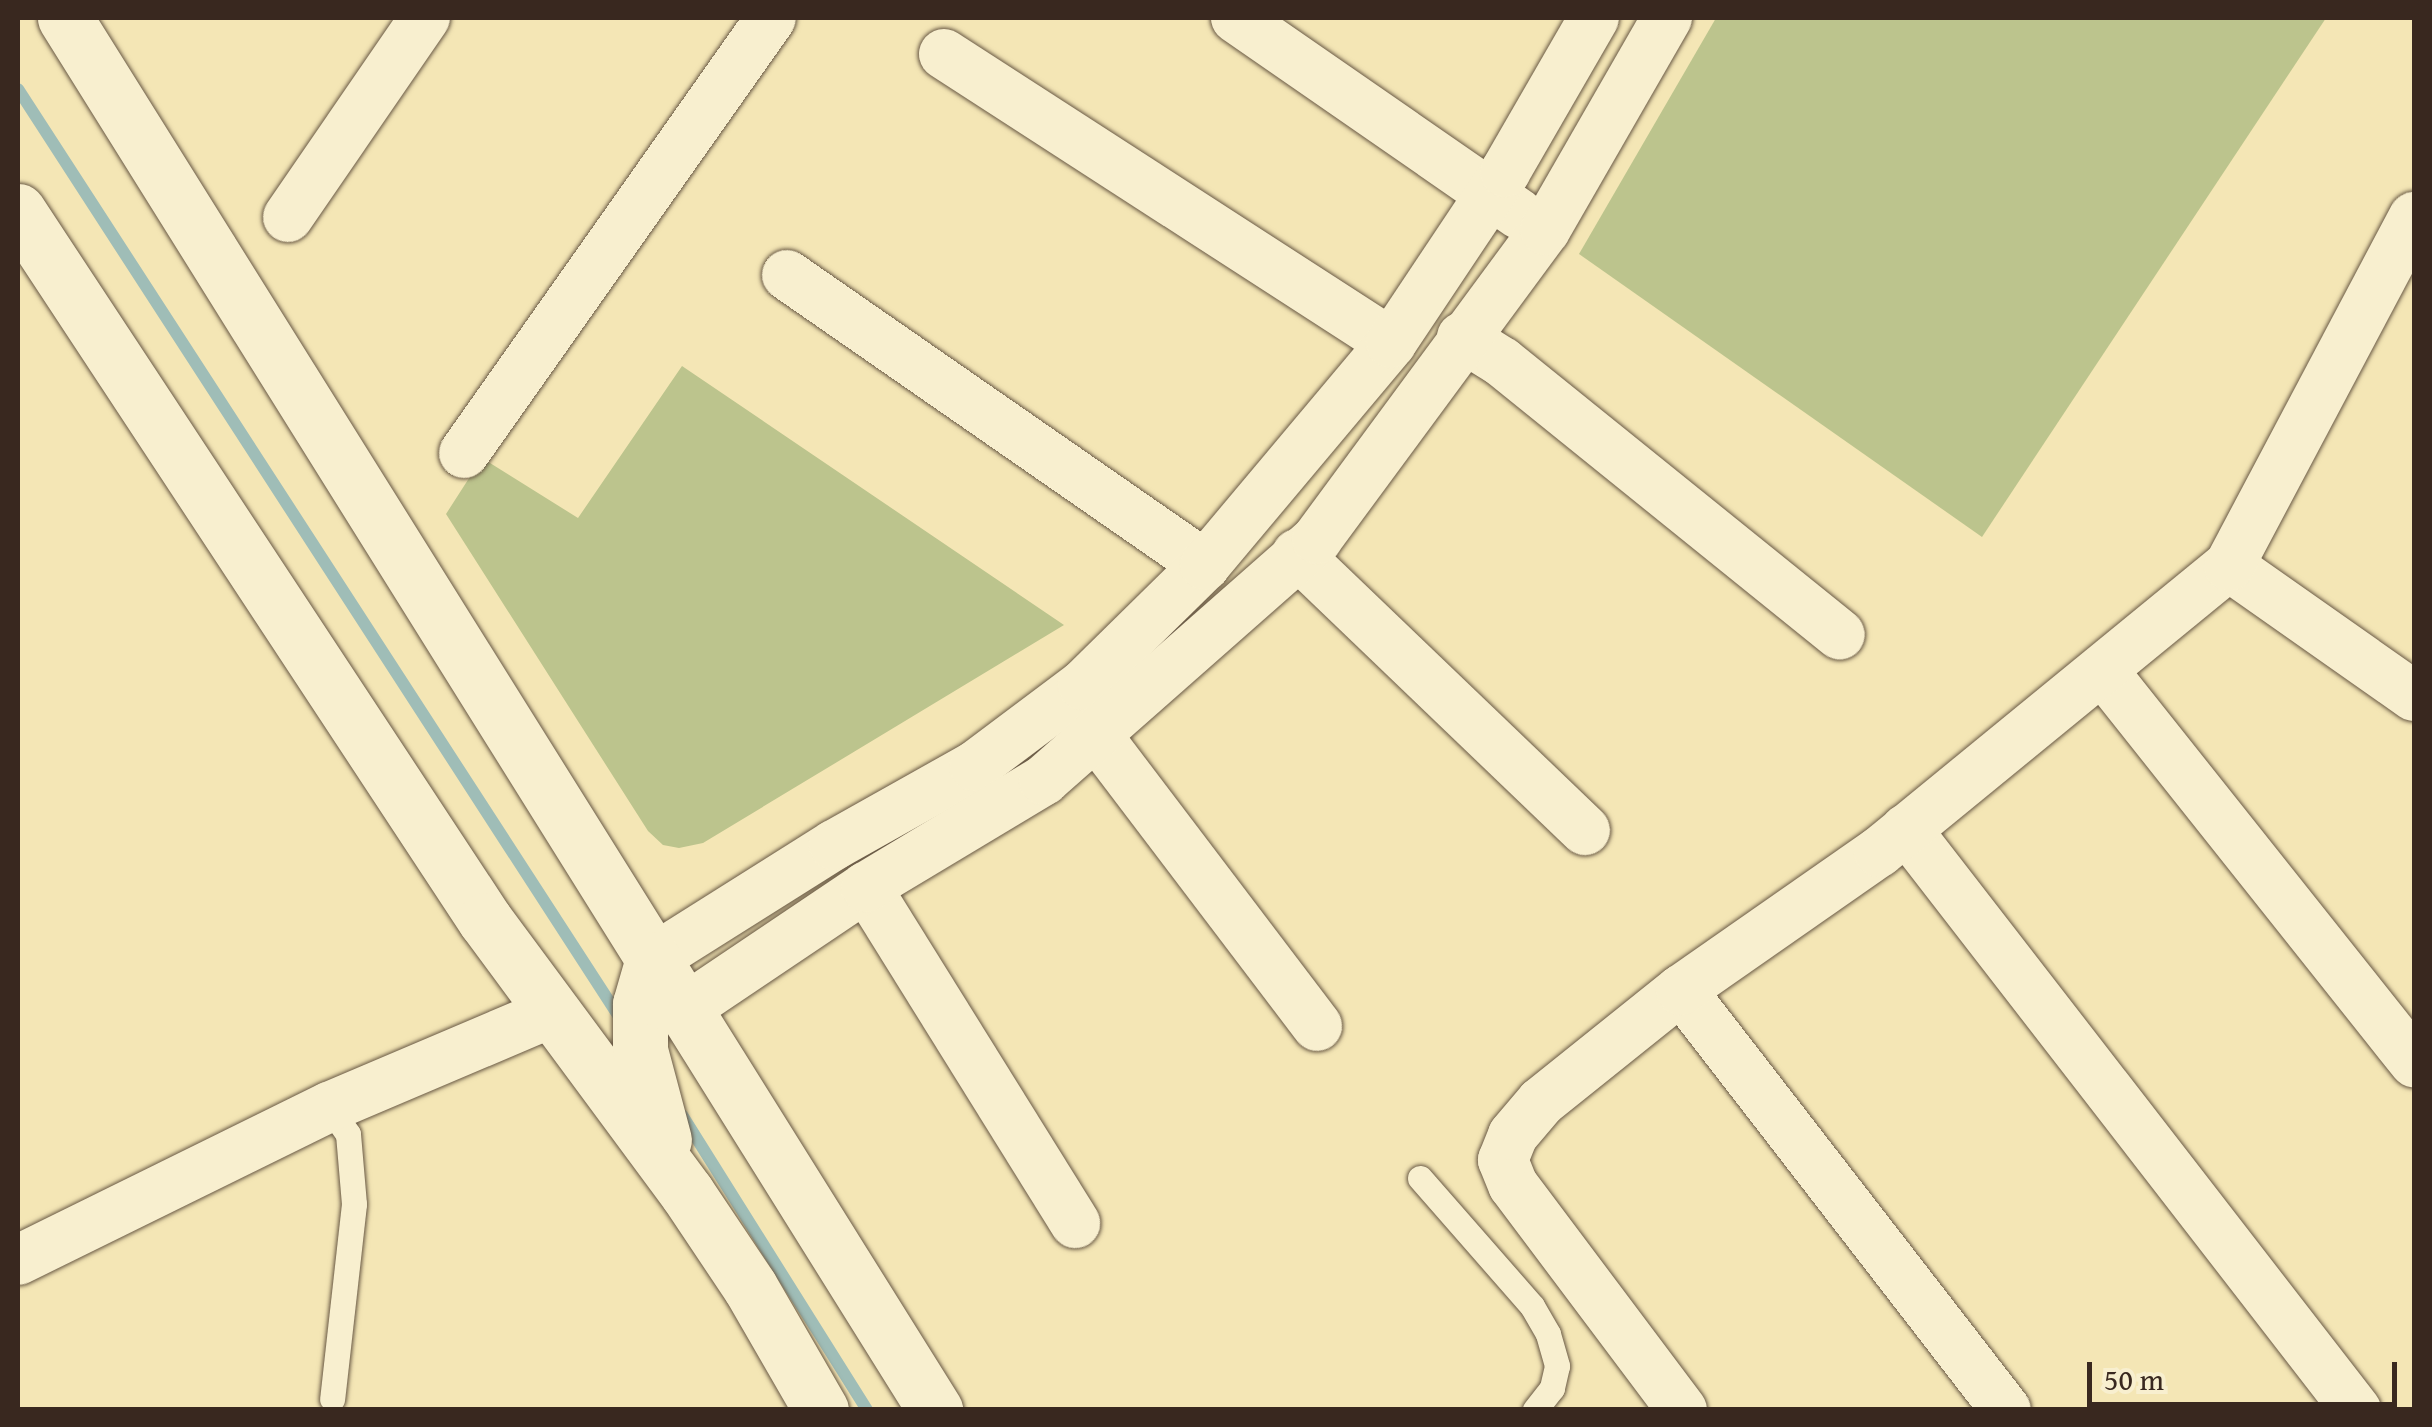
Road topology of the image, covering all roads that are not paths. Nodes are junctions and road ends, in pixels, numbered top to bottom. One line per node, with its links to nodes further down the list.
1 (65, 18): 27 (street)
2 (425, 18): 11 (street)
3 (771, 18): 16 (street)
4 (1236, 18): 8 (street)
5 (1667, 18): 12 (street)
6 (1575, 25): 8 (street)
7 (944, 54): 15 (street)
8 (1490, 195): 12 (street); 15 (street)
9 (19, 216): 30 (street)
10 (2414, 217): 19 (street)
11 (288, 218)
12 (1545, 230): 14 (street)
13 (786, 275): 18 (street)
14 (1462, 337): 17 (street); 20 (street)
15 (1391, 343): 18 (street)
16 (464, 453)
17 (1297, 554): 23 (street); 25 (street)
18 (1205, 566): 27 (street)
19 (2229, 566): 21 (street); 22 (street)
20 (1840, 636)
21 (2103, 672): 24 (street); 32 (street)
22 (2414, 696)
23 (1094, 732): 26 (street); 31 (street)
24 (1906, 829): 28 (street); 44 (street)
25 (1585, 830)
26 (866, 886): 29 (street); 36 (street)
27 (653, 959): 29 (street); 35 (street)
28 (1681, 990): 42 (street); 43 (street)
29 (686, 1008): 40 (street)
30 (553, 1012): 33 (street); 35 (street)
31 (1317, 1026)
32 (2414, 1062)
33 (329, 1106): 37 (street); 38 (lane)
34 (1420, 1178): 41 (lane)
35 (687, 1193): 39 (street)
36 (1075, 1223)
37 (18, 1260)
38 (332, 1399)
39 (821, 1410)
40 (935, 1410)
41 (1535, 1410)
42 (1682, 1410)
43 (2006, 1410)
44 (2356, 1410)

